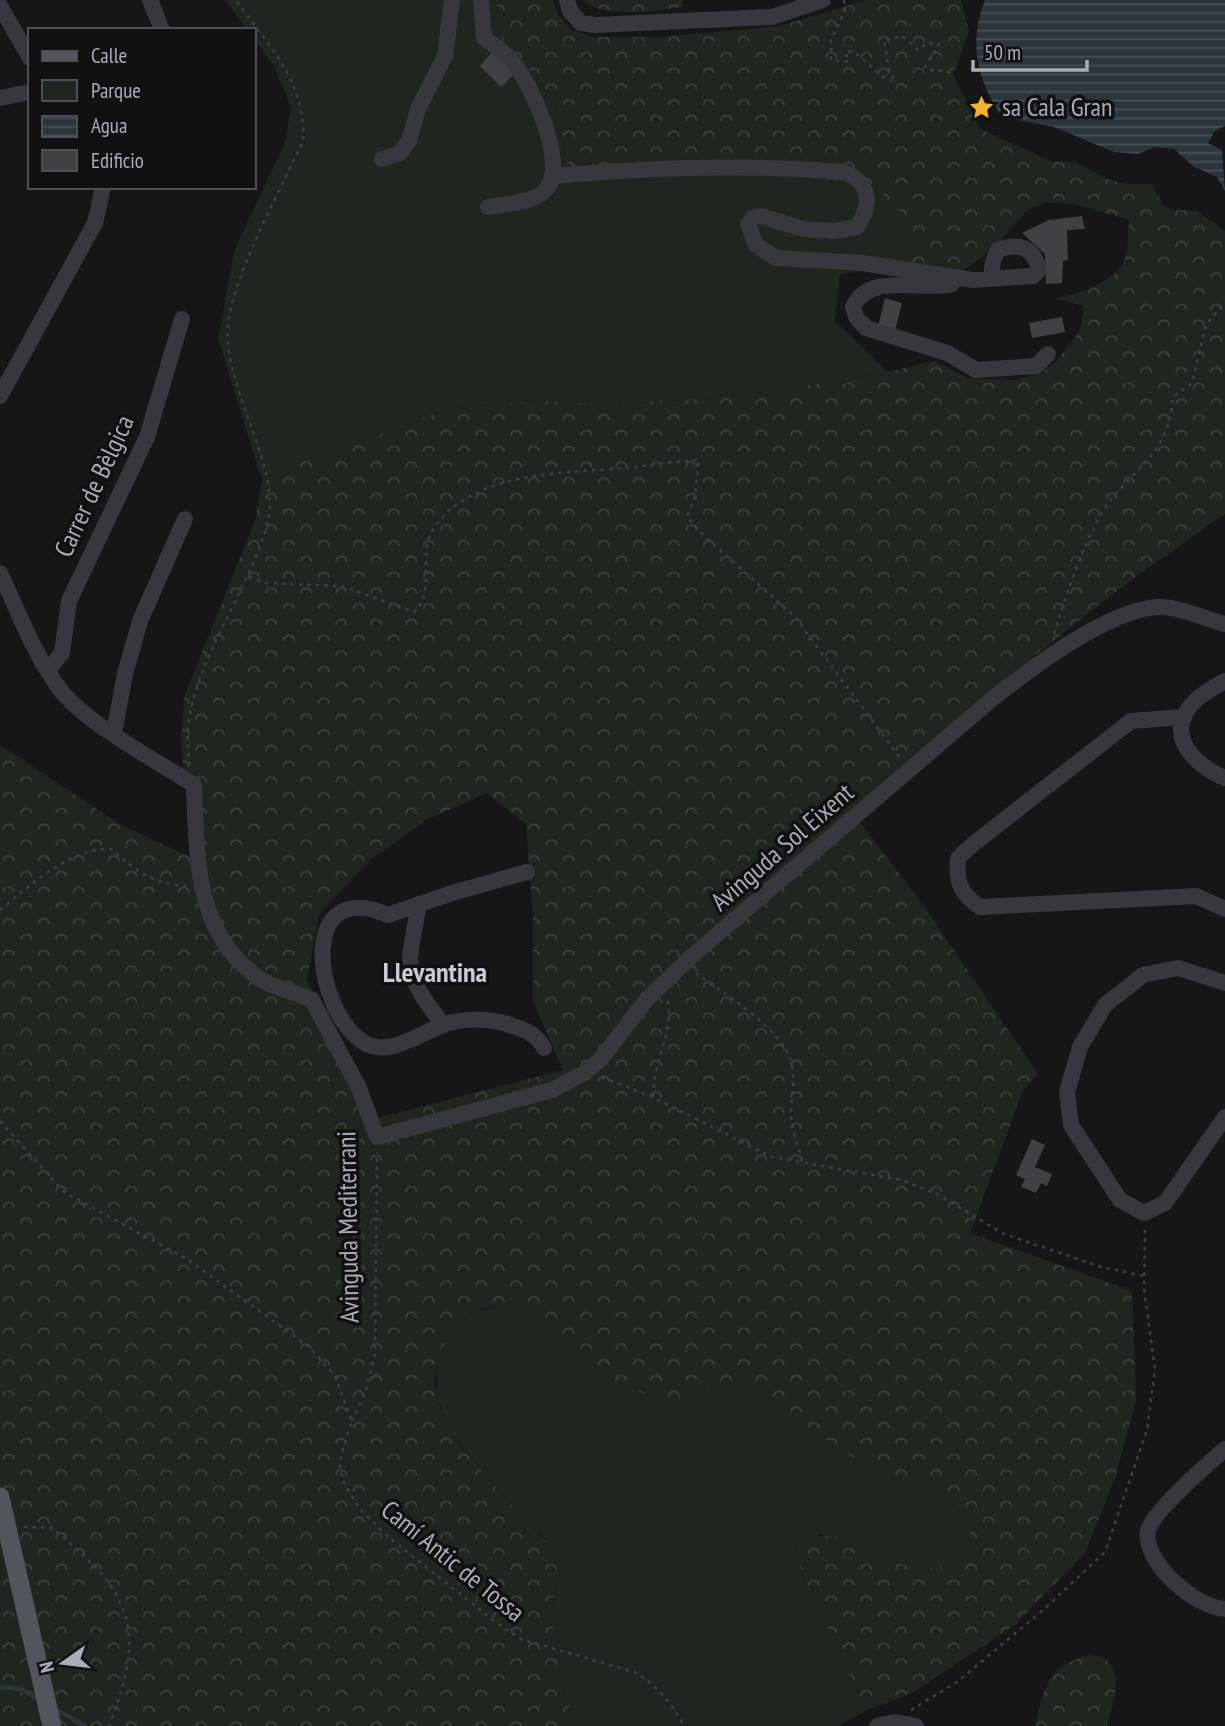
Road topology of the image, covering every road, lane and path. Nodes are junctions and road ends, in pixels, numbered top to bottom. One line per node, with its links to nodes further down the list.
1 (150, 0): 9 (street)
2 (236, 0): 10 (path)
3 (452, 0): 16 (street)
4 (481, 0): 17 (street)
5 (567, 0): 6 (street)
6 (823, 0)
7 (844, 0): 13 (path)
8 (0, 6): 12 (street)
9 (161, 28)
10 (256, 28)
11 (256, 28): 28 (path)
12 (28, 55)
13 (953, 75)
14 (28, 92): 15 (street)
15 (0, 98)
16 (382, 159)
17 (553, 176): 19 (street); 20 (street)
18 (103, 189): 25 (street)
19 (488, 206)
20 (967, 279): 21 (street); 24 (street)
21 (991, 279)
22 (1225, 302): 30 (path)
23 (182, 318): 31 (street, Carrer de Bèlgica)
24 (1048, 354)
25 (0, 396)
26 (185, 519): 34 (street)
27 (0, 573): 31 (street)
28 (249, 577): 35 (path); 37 (path)
29 (1225, 624): 30 (street, Avinguda Sol Eixent)
30 (1045, 660): 35 (street, Avinguda Sol Eixent)
31 (48, 670): 34 (street)
32 (1225, 681): 33 (street)
33 (1184, 717): 36 (street); 41 (street)
34 (114, 733): 37 (street)
35 (909, 770): 43 (street, Avinguda Sol Eixent)
36 (1225, 778)
37 (194, 785): 39 (street)
38 (527, 872): 40 (street)
39 (203, 887): 42 (path); 47 (street)
40 (419, 904): 46 (street); 48 (street)
41 (1225, 909)
42 (0, 910)
43 (685, 963): 45 (street, Avinguda Sol Eixent); 55 (path)
44 (1225, 983): 56 (street)
45 (659, 986): 50 (street, Avinguda Sol Eixent); 51 (path)
46 (328, 990): 47 (street); 48 (street)
47 (312, 1000): 54 (street, Avinguda Mediterrani)
48 (443, 1025): 49 (street)
49 (544, 1048)
50 (590, 1069): 51 (path); 54 (street, Avinguda Sol Eixent)
51 (654, 1098): 55 (path)
52 (1225, 1117): 56 (street)
53 (0, 1121): 58 (path)
54 (377, 1137): 58 (path, Avinguda Mediterrani)
55 (802, 1162): 57 (path)
56 (1144, 1213): 57 (path)
57 (1144, 1276): 63 (path)
58 (352, 1421): 66 (path, Camí Antic de Tossa)
59 (1225, 1448): 62 (street)
60 (0, 1497): 61 (main road)
61 (6, 1526): 64 (main road); 65 (path)
62 (1225, 1609)
63 (895, 1722): 67 (street); 68 (street)
64 (52, 1726)
65 (109, 1726)
66 (684, 1726)
67 (877, 1726)
68 (916, 1726)

